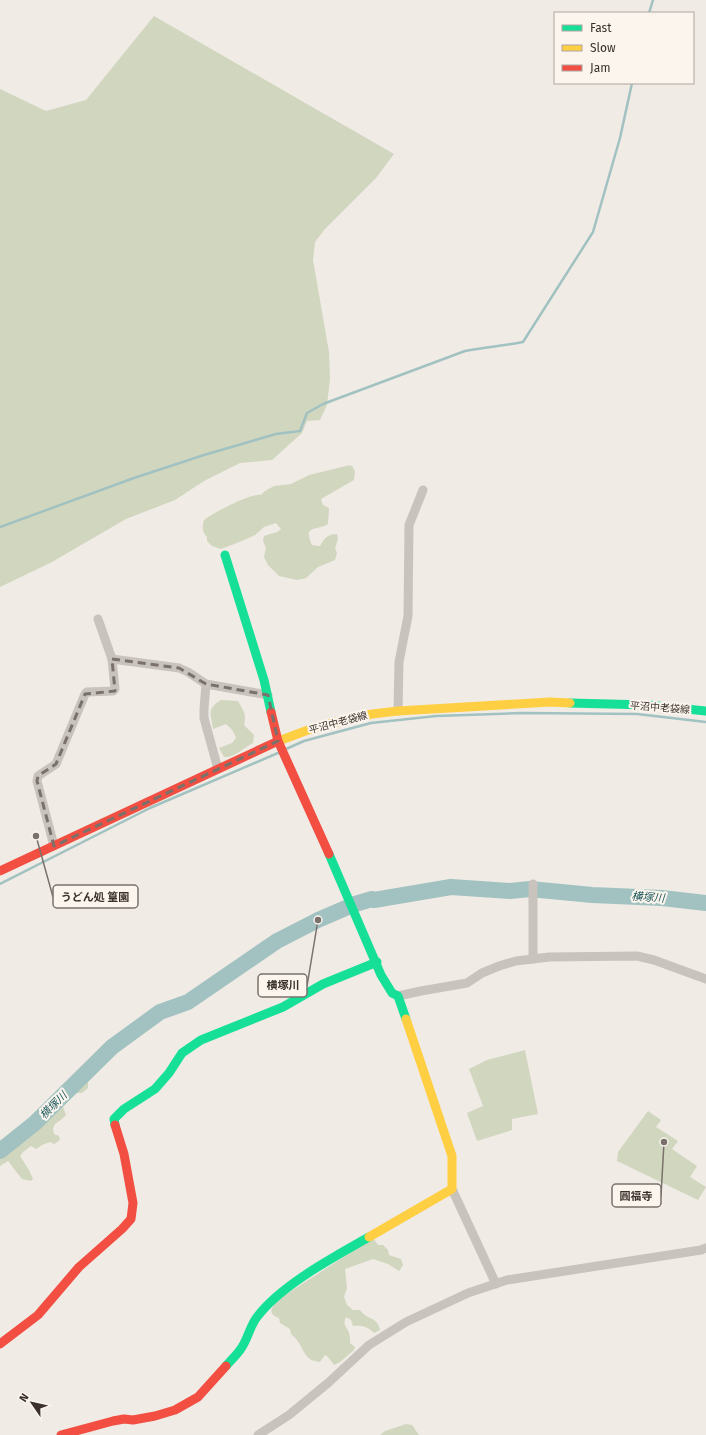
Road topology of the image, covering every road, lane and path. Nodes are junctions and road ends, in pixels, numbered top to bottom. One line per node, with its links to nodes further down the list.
1 (423, 490): 7 (street)
2 (225, 555): 6 (street)
3 (98, 619): 4 (street)
4 (112, 659): 5 (street); 11 (street)
5 (206, 684): 6 (street); 10 (street)
6 (268, 695): 9 (street)
7 (398, 711): 8 (street, 平沼中老袋線); 9 (street, 平沼中老袋線)
8 (706, 711)
9 (278, 741): 10 (street, 平沼中老袋線); 15 (street)
10 (218, 769): 11 (street, 平沼中老袋線)
11 (54, 846): 12 (street, 平沼中老袋線)
12 (0, 871)
13 (533, 884): 14 (street)
14 (533, 959): 16 (street); 17 (street)
15 (377, 962): 17 (street); 21 (street)
16 (706, 979)
17 (398, 996): 18 (street)
18 (452, 1189): 20 (street); 22 (street)
19 (706, 1248): 20 (street)
20 (496, 1284): 23 (street)
21 (0, 1344)
22 (61, 1435)
23 (258, 1435)

